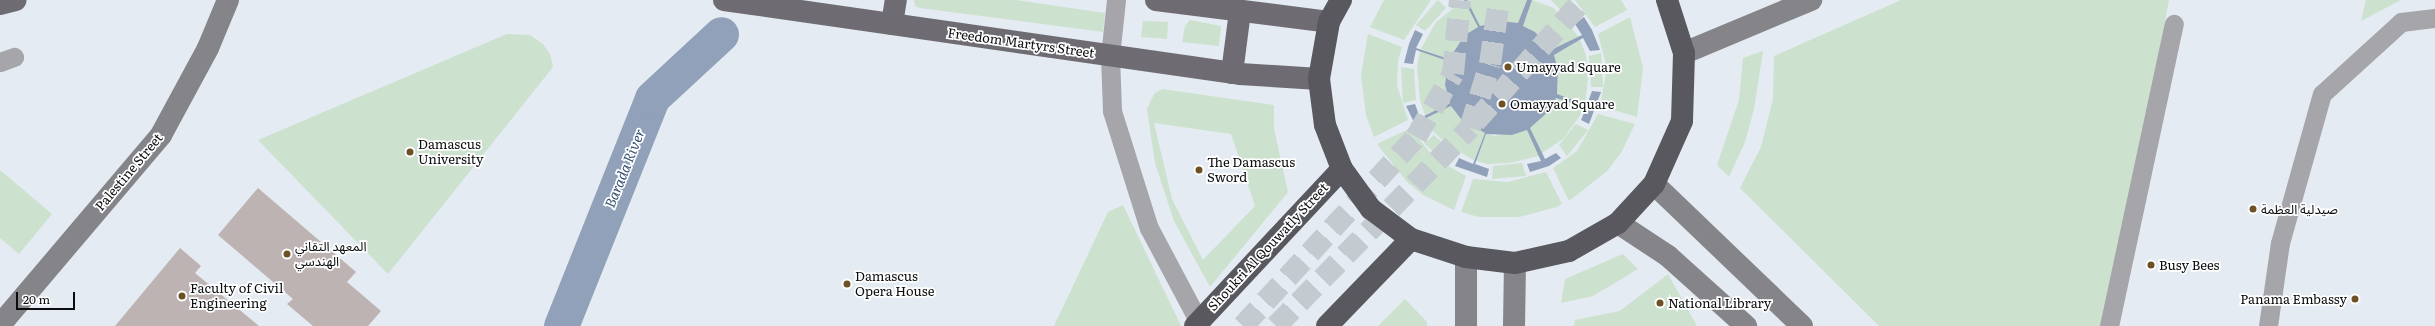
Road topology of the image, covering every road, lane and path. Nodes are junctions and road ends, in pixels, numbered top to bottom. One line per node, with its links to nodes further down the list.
1 (16, 0): 10 (main road)
2 (228, 0): 28 (main road, Palestine Street)
3 (724, 0): 15 (main road, Freedom Martyrs Street)
4 (896, 0): 15 (main road)
5 (1116, 0): 18 (street)
6 (1156, 0): 12 (main road)
7 (1341, 0): 14 (highway)
8 (1667, 0): 17 (highway)
9 (1811, 0): 11 (main road)
10 (0, 4)
11 (1774, 7): 17 (main road)
12 (1240, 11): 14 (main road); 19 (main road)
13 (2435, 18): 35 (street)
14 (1329, 22): 20 (highway)
15 (892, 24): 18 (main road, Freedom Martyrs Street)
16 (2174, 24): 34 (street)
17 (1684, 53): 22 (highway)
18 (1110, 56): 19 (main road, Freedom Martyrs Street); 27 (street)
19 (1232, 73): 20 (main road, Freedom Martyrs Street)
20 (1319, 79): 21 (highway)
21 (1342, 169): 24 (highway); 27 (highway, Shoukri Al Qouwatly Street)
22 (1654, 184): 23 (highway); 33 (main road)
23 (1618, 223): 26 (highway); 32 (main road)
24 (1411, 239): 25 (highway); 29 (highway)
25 (1466, 257): 26 (highway); 30 (main road)
26 (1516, 263): 31 (main road)
27 (1197, 324)
28 (0, 325)
29 (1327, 326)
30 (1466, 326)
31 (1514, 326)
32 (1746, 326)
33 (1802, 326)
34 (2109, 326)
35 (2268, 326)

